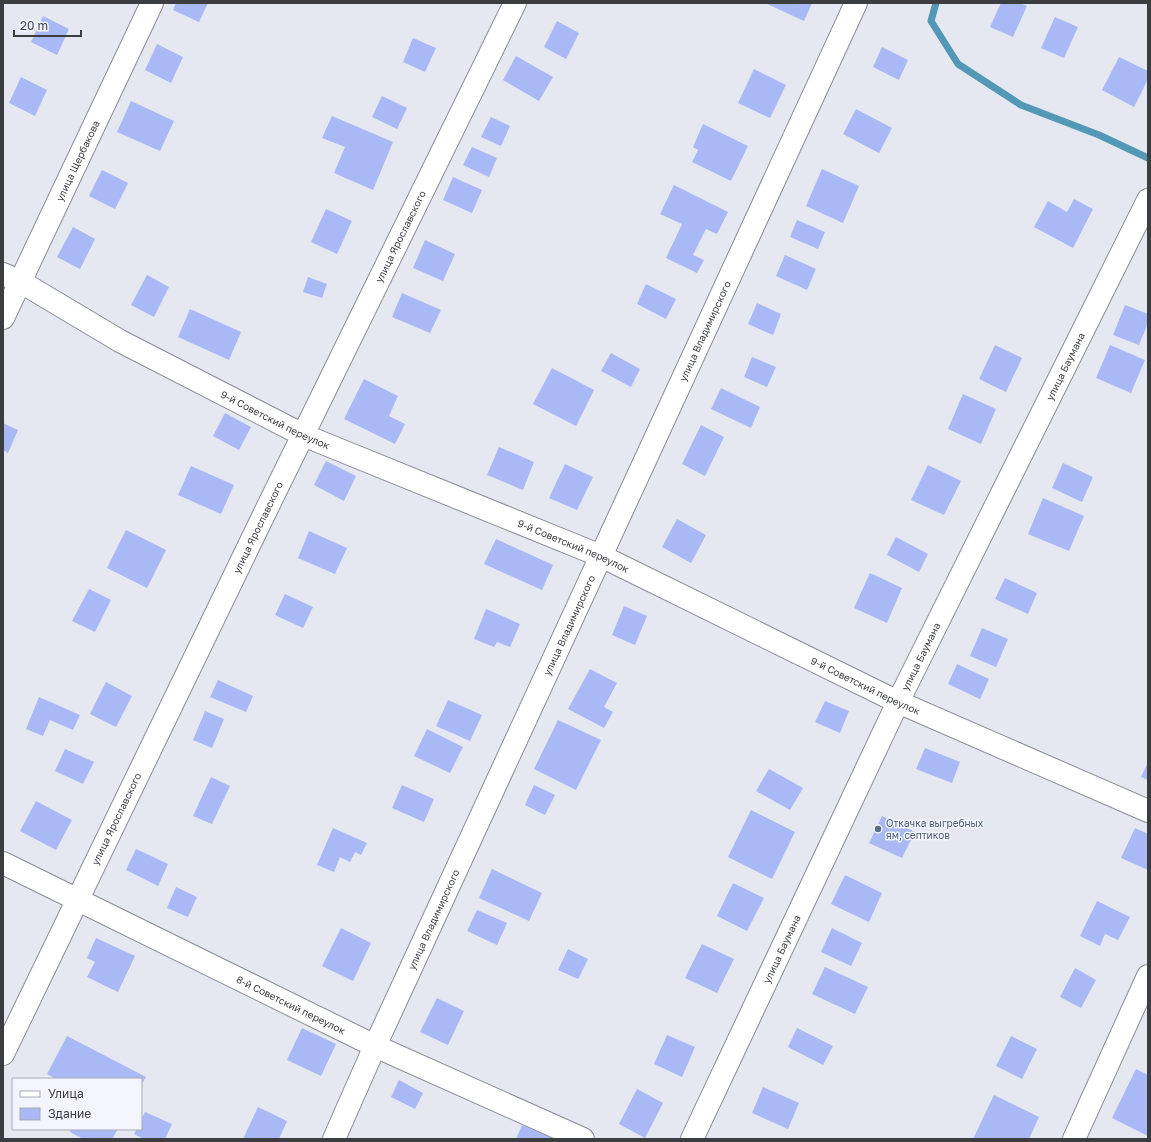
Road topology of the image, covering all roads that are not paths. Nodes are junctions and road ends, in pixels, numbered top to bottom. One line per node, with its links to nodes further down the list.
1 (152, 3): 5 (street, улица Щербакова)
2 (515, 3): 7 (street, улица Ярославского)
3 (856, 3): 8 (street, улица Владимирского)
4 (1148, 200): 9 (street, улица Баумана)
5 (12, 278): 6 (street, улица Щербакова); 7 (street, 9-й Советский переулок)
6 (3, 318)
7 (303, 435): 8 (street, 9-й Советский переулок); 12 (street, улица Ярославского)
8 (601, 556): 9 (street, 9-й Советский переулок); 14 (street, улица Владимирского)
9 (898, 702): 10 (street, 9-й Советский переулок); 18 (street, улица Баумана)
10 (1148, 811)
11 (3, 863): 12 (street, 8-й Советский переулок)
12 (77, 899): 14 (street, 8-й Советский переулок); 15 (street, улица Ярославского)
13 (1148, 976): 19 (street)
14 (375, 1046): 16 (street, улица Владимирского); 17 (street, 8-й Советский переулок)
15 (3, 1054)
16 (334, 1139)
17 (583, 1139)
18 (692, 1139)
19 (1074, 1139)

